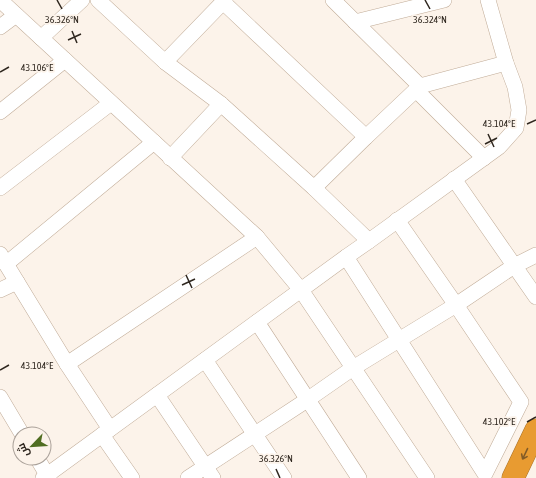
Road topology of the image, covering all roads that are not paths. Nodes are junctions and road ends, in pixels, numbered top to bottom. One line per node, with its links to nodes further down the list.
1 (0, 0): 8 (street)
2 (82, 0): 11 (street)
3 (333, 0): 9 (street)
4 (444, 0): 9 (street)
5 (488, 0): 14 (street)
6 (224, 1): 13 (street); 19 (street)
7 (106, 3): 13 (street)
8 (16, 15): 10 (street); 11 (street)
9 (355, 22): 15 (street)
10 (0, 27)
11 (41, 38): 12 (street)
12 (65, 60): 16 (street); 18 (street)
13 (165, 62): 17 (street)
14 (506, 63): 15 (street); 22 (street)
15 (418, 88): 19 (street); 22 (street)
16 (112, 103): 20 (street); 24 (street)
17 (221, 104): 21 (street); 25 (street)
18 (0, 112)
19 (366, 137): 25 (street)
20 (154, 142): 21 (street); 31 (street)
21 (170, 158): 27 (street)
22 (484, 158): 23 (street)
23 (454, 179): 26 (street); 32 (street)
24 (0, 188)
25 (314, 188): 28 (street)
26 (398, 220): 28 (street); 37 (street)
27 (257, 237): 35 (street); 41 (street)
28 (368, 242): 30 (street)
29 (536, 255): 32 (street)
30 (346, 256): 35 (street); 39 (street)
31 (3, 259): 33 (street)
32 (514, 266): 36 (street); 37 (street)
33 (17, 282): 34 (street); 41 (street)
34 (0, 290)
35 (301, 290): 38 (street); 42 (street)
36 (536, 297)
37 (456, 305): 39 (street); 39 (street)
38 (257, 322): 40 (street); 45 (street)
39 (399, 339): 42 (street)
40 (205, 360): 43 (street); 49 (street)
41 (67, 364): 48 (street)
42 (353, 368): 45 (street); 57 (street)
43 (157, 395): 48 (street); 51 (street)
44 (0, 398): 46 (street)
45 (307, 400): 49 (street); 56 (street)
46 (17, 426)
47 (536, 430): 58 (highway, one-way to 58)
48 (106, 432): 52 (street); 53 (street)
49 (254, 434): 51 (street); 55 (street)
50 (41, 466): 52 (street)
51 (209, 472): 54 (street)
52 (46, 477)
53 (132, 478)
54 (188, 478)
55 (284, 478)
56 (359, 478)
57 (427, 478)
58 (513, 478)

